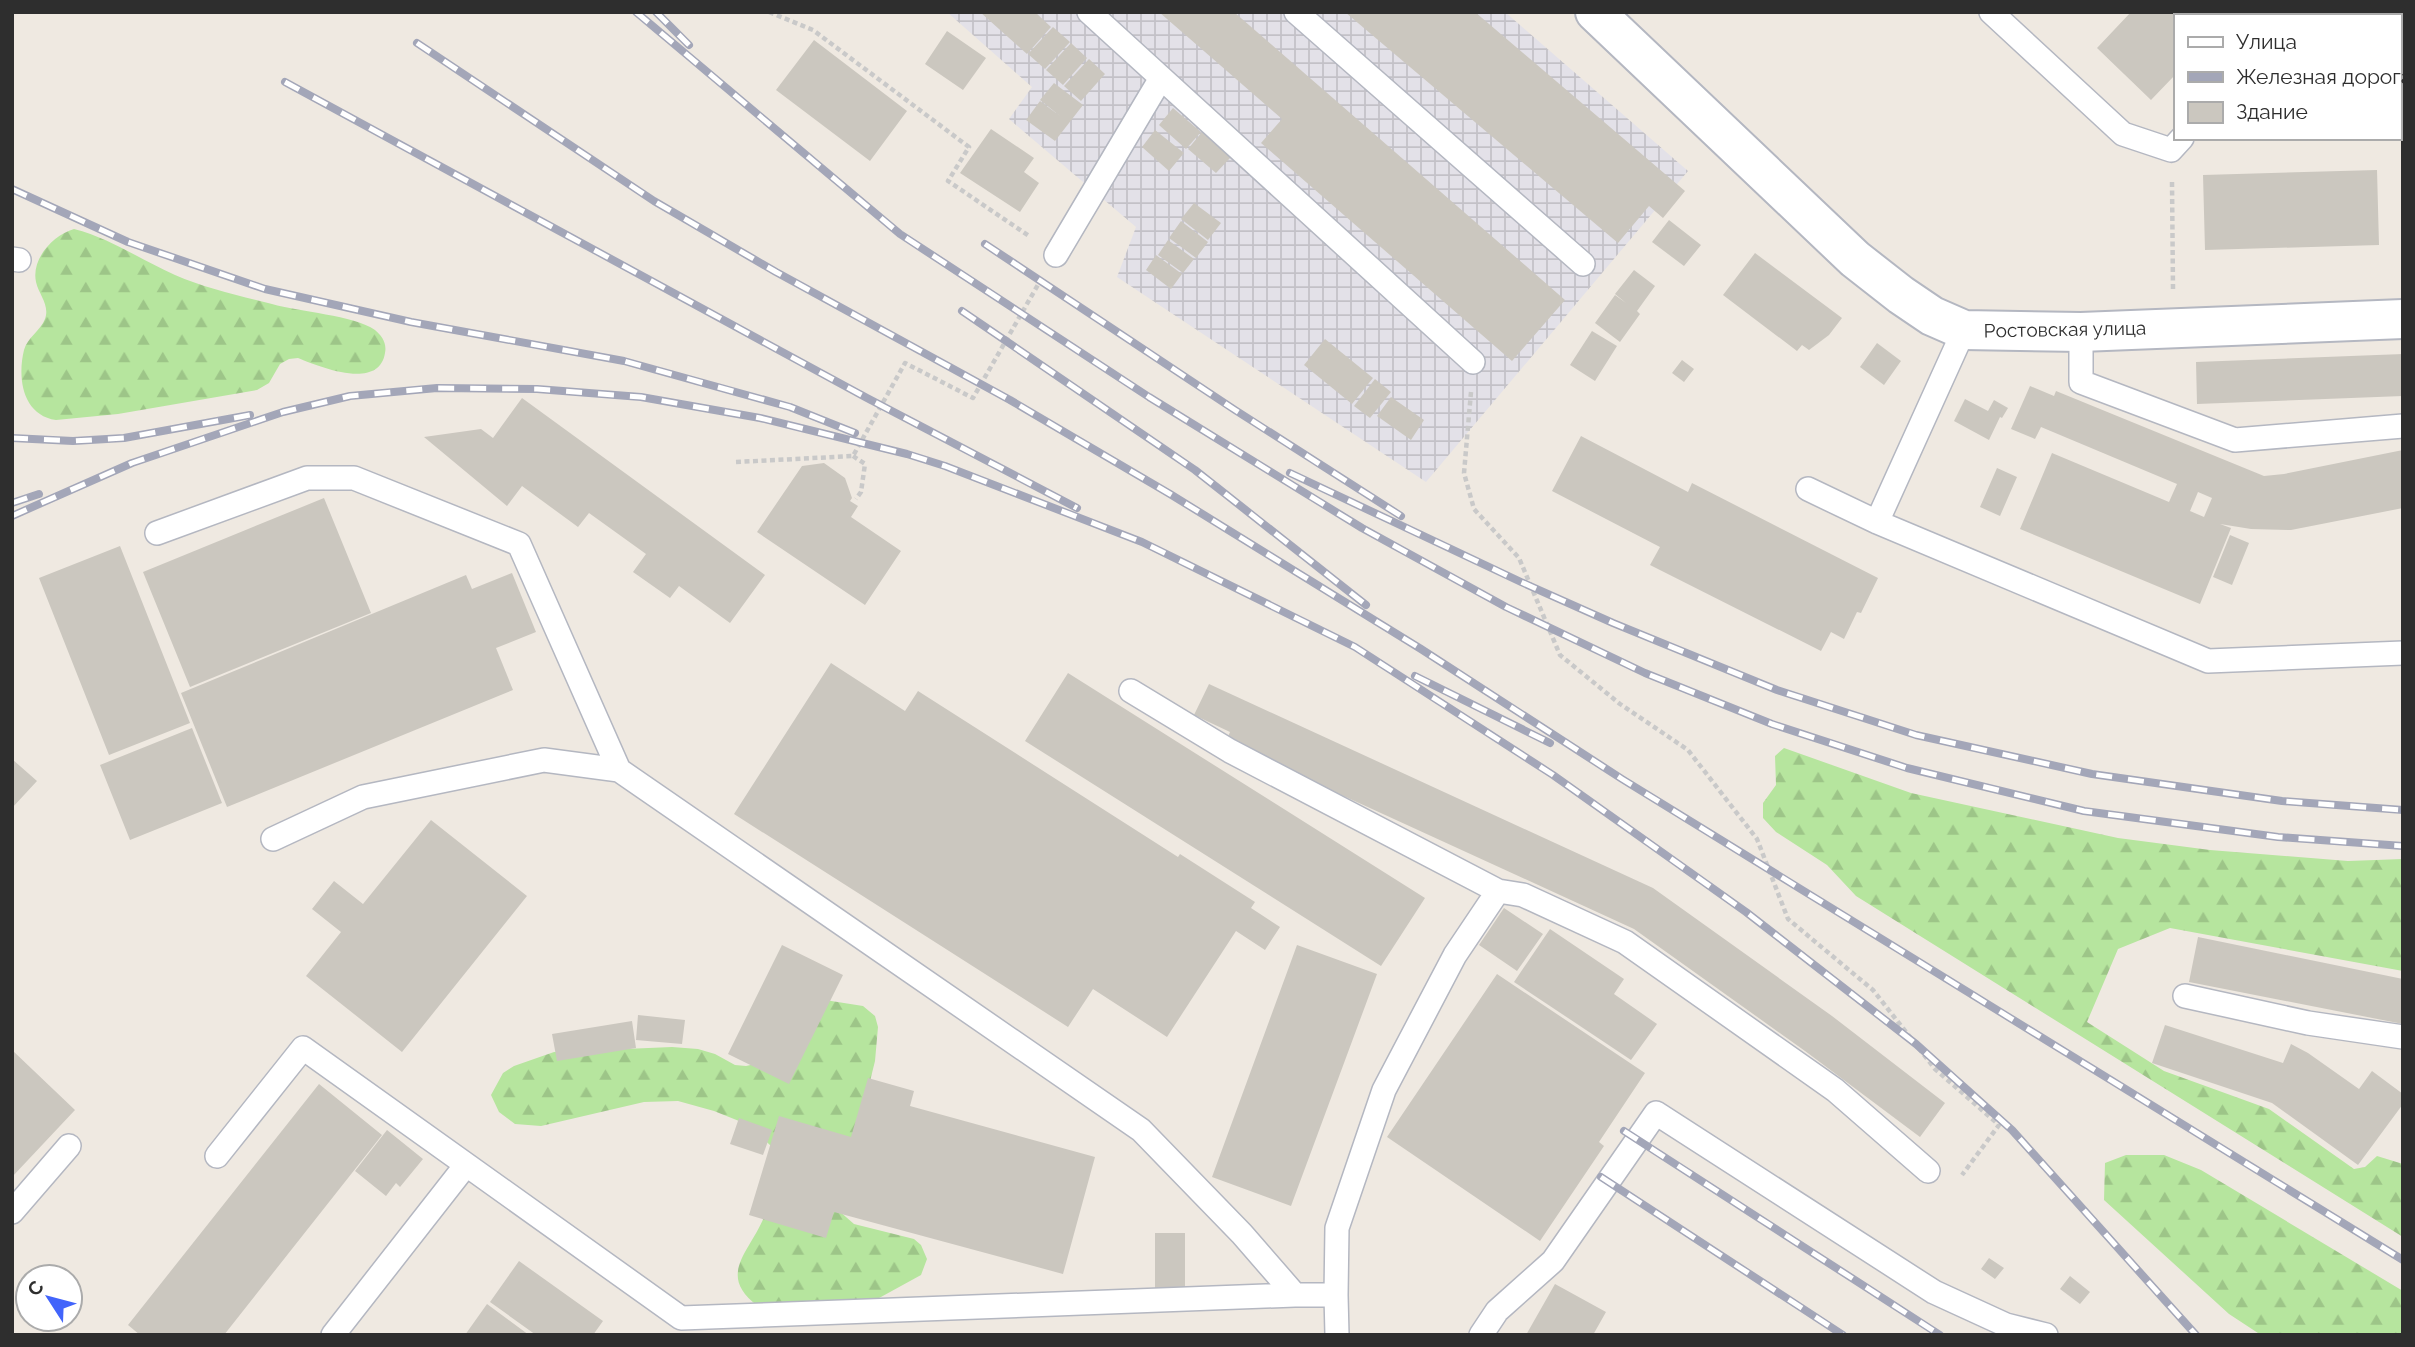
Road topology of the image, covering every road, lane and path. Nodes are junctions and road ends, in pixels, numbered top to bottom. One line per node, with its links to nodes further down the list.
1 (769, 12): 8 (path)
2 (1089, 12): 6 (lane)
3 (1296, 12): 9 (lane)
4 (1990, 12): 7 (lane)
5 (1599, 13): 12 (street, Ростовская улица)
6 (1161, 78): 8 (lane); 14 (lane)
7 (2177, 144): 11 (path)
8 (1056, 255): 16 (path)
9 (1583, 264)
10 (2403, 319): 11 (street, Ростовская улица)
11 (2174, 327): 13 (street, Ростовская улица)
12 (1964, 330): 13 (street, Ростовская улица); 20 (lane)
13 (2081, 332): 15 (lane)
14 (1473, 362): 32 (path)
15 (2403, 426)
16 (853, 456): 17 (path); 19 (path)
17 (736, 462)
18 (1808, 489): 20 (lane)
19 (856, 499)
20 (1877, 522): 22 (lane)
21 (156, 533): 24 (lane)
22 (2403, 653)
23 (1131, 691): 26 (lane)
24 (619, 770): 25 (lane); 34 (lane)
25 (273, 839)
26 (1498, 891): 32 (lane); 35 (lane)
27 (2185, 996): 28 (lane)
28 (2403, 1037)
29 (69, 1146): 33 (lane)
30 (217, 1156): 31 (lane)
31 (466, 1165): 34 (lane); 36 (lane)
32 (1928, 1171)
33 (12, 1212)
34 (1295, 1295): 35 (lane)
35 (1336, 1295): 37 (lane)
36 (333, 1335)
37 (1337, 1335)
38 (1480, 1335): 39 (lane)
39 (2046, 1335)

